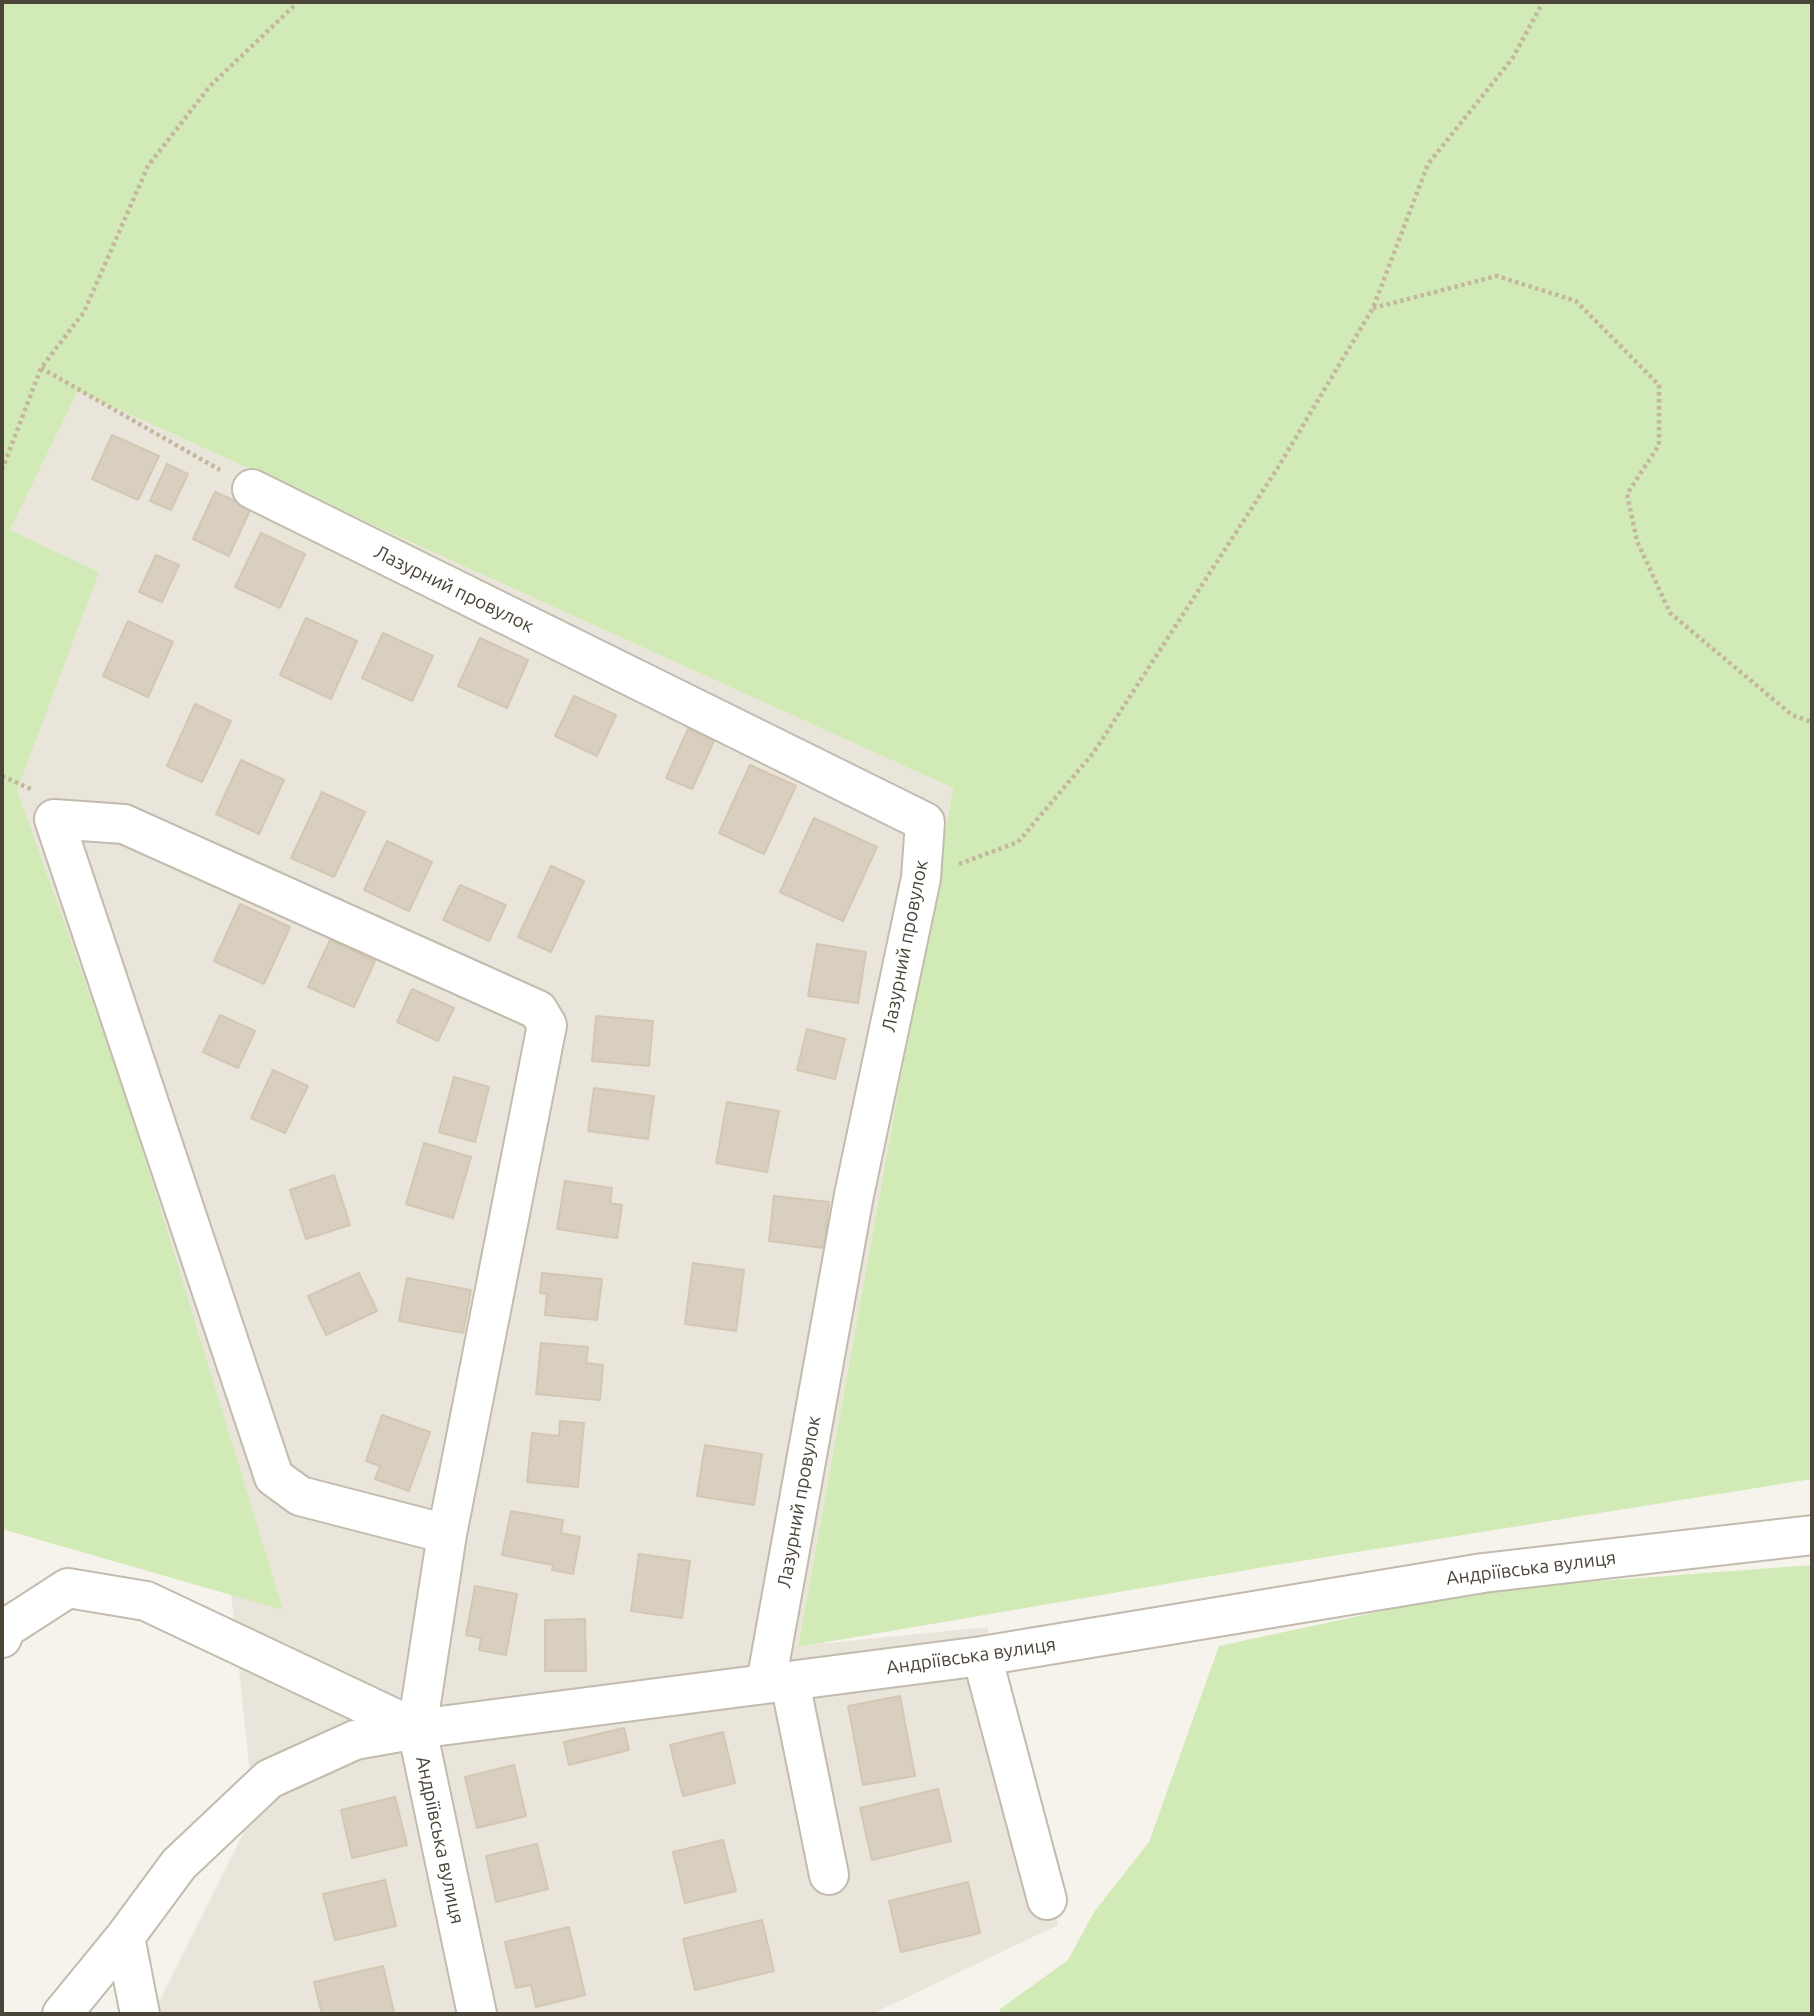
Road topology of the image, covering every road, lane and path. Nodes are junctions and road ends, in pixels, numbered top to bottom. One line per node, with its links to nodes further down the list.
1 (298, 2): 4 (path)
2 (1543, 2): 3 (path)
3 (1373, 307): 7 (path); 8 (path)
4 (41, 368): 5 (path); 6 (path)
5 (2, 470)
6 (252, 489): 8 (street, Лазурний провулок)
7 (1812, 722)
8 (921, 878): 13 (street, Лазурний провулок)
9 (447, 1534): 9 (street); 14 (street)
10 (1812, 1535): 12 (street, Андріївська вулиця)
11 (2, 1638): 14 (street)
12 (982, 1656): 13 (street, Андріївська вулиця); 16 (street)
13 (778, 1683): 14 (street, Андріївська вулиця); 15 (street)
14 (416, 1729): 17 (street); 20 (street, Андріївська вулиця)
15 (829, 1875)
16 (1047, 1900)
17 (125, 1937): 18 (street); 19 (street)
18 (62, 2014)
19 (140, 2014)
20 (477, 2014)

